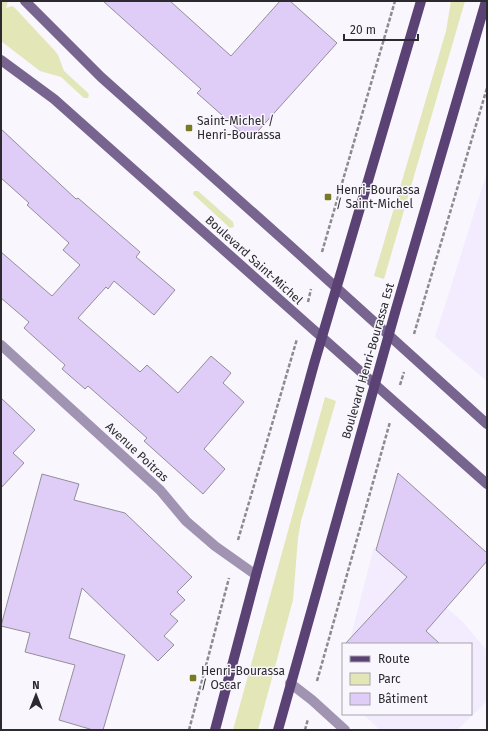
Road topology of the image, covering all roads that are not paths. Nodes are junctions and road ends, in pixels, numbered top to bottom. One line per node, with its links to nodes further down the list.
1 (25, 1): 5 (street)
2 (421, 1): 5 (main road)
3 (486, 1): 6 (main road, Boulevard Henri-Bourassa Est)
4 (1, 60): 7 (street, Boulevard Saint-Michel)
5 (337, 288): 6 (street); 7 (main road)
6 (389, 334): 9 (main road, Boulevard Henri-Bourassa Est); 10 (street)
7 (322, 338): 9 (street, Boulevard Saint-Michel); 12 (main road)
8 (1, 345): 12 (street, Avenue Poitras)
9 (375, 383): 11 (street, Boulevard Saint-Michel); 13 (main road, Boulevard Henri-Bourassa Est)
10 (487, 424)
11 (487, 484)
12 (256, 575): 14 (main road)
13 (290, 683): 15 (main road, Boulevard Henri-Bourassa Est); 16 (street)
14 (215, 730)
15 (278, 730)
16 (345, 730)

